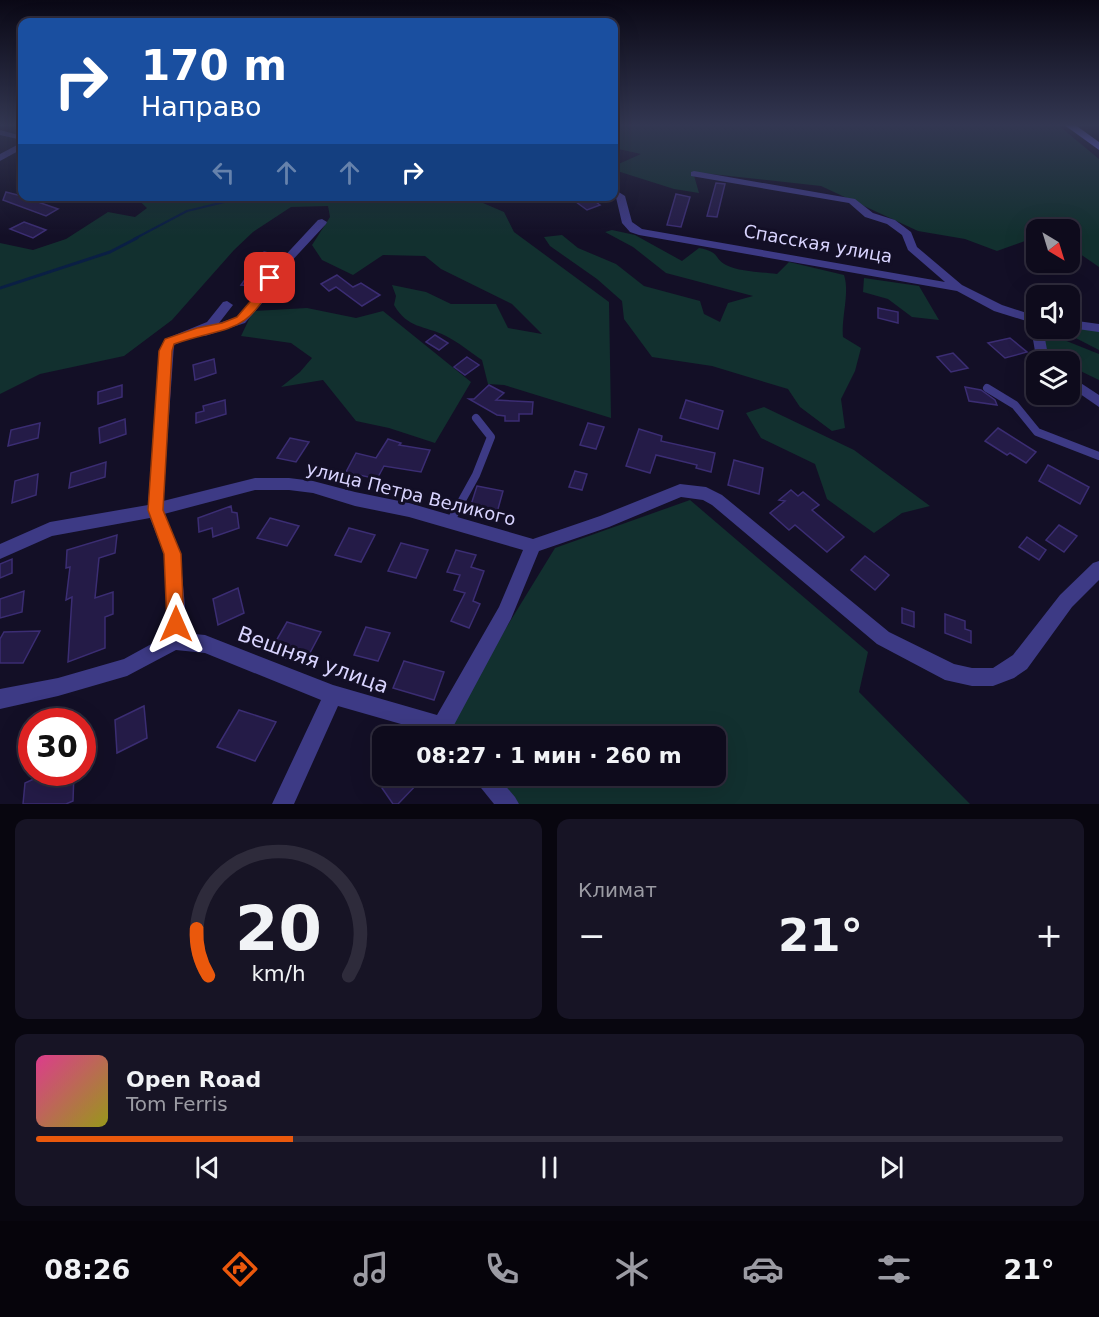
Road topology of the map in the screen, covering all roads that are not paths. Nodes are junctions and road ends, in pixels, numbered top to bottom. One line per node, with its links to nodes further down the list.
1 (694, 174): 4 (street)
2 (618, 195): 4 (street, Спасская улица)
3 (322, 222): 9 (street)
4 (960, 288): 6 (street, Спасская улица)
5 (227, 305): 9 (street)
6 (1026, 320)
7 (1080, 325): 8 (street)
8 (1099, 328)
9 (197, 332): 15 (street)
10 (987, 388): 14 (lane)
11 (1080, 388): 12 (street)
12 (1099, 402)
13 (476, 418): 16 (lane)
14 (1099, 456)
15 (155, 510): 16 (street, улица Петра Великого); 18 (street, улица Петра Великого); 20 (street)
16 (450, 522): 17 (street, улица Петра Великого)
17 (533, 546): 19 (street); 24 (street)
18 (0, 552)
19 (1099, 569)
20 (175, 641): 21 (street, Вешняя улица); 22 (street)
21 (333, 695): 23 (street, Вешняя улица); 26 (street)
22 (0, 699)
23 (430, 726)
24 (448, 726)
25 (493, 786): 27 (street)
26 (283, 804)
27 (508, 804)

